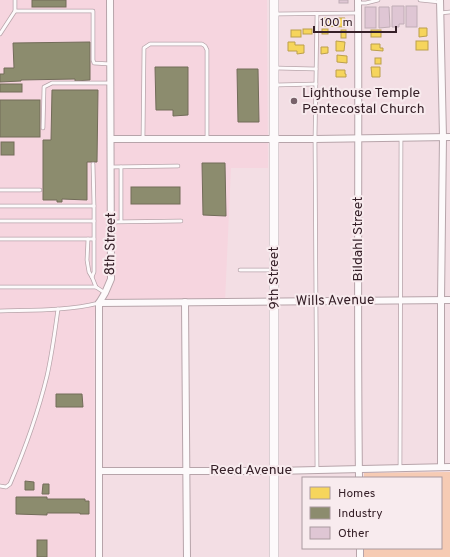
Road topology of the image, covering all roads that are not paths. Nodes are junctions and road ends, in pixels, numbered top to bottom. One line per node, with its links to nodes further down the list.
1 (15, 0): 8 (lane)
2 (110, 0): 15 (street, 8th Street)
3 (274, 0): 12 (street, 9th Street)
4 (378, 0): 7 (lane)
5 (420, 0): 6 (lane)
6 (440, 1): 11 (street)
7 (358, 2): 10 (street, Bildahl Street)
8 (15, 11): 14 (lane); 15 (lane)
9 (450, 12): 11 (lane)
10 (358, 13): 13 (lane); 24 (street, Bildahl Street)
11 (440, 13): 22 (street)
12 (274, 14): 13 (lane); 16 (street, 9th Street)
13 (317, 14): 17 (lane)
14 (0, 34)
15 (110, 64): 18 (street, 8th Street)
16 (274, 68): 17 (lane); 20 (street, 9th Street)
17 (316, 69): 19 (lane)
18 (110, 83): 21 (lane); 26 (street, 8th Street)
19 (316, 84): 20 (lane); 30 (lane)
20 (274, 85): 29 (street, 9th Street)
21 (43, 128)
22 (443, 137): 23 (street); 25 (street); 54 (street)
23 (450, 137)
24 (359, 138): 25 (street); 30 (street); 57 (street, Bildahl Street)
25 (401, 138): 53 (lane)
26 (111, 139): 27 (street); 33 (street, 8th Street)
27 (143, 139): 28 (street); 28 (lane)
28 (207, 139): 29 (street)
29 (274, 139): 30 (street); 48 (street, 9th Street)
30 (316, 139): 56 (lane)
31 (93, 164): 38 (lane)
32 (178, 166): 34 (lane)
33 (111, 167): 34 (lane); 42 (street, 8th Street)
34 (121, 167): 43 (lane)
35 (0, 190): 36 (lane)
36 (40, 190)
37 (0, 206): 38 (lane)
38 (94, 206): 41 (lane)
39 (181, 220): 43 (lane)
40 (0, 221): 41 (lane)
41 (94, 221): 46 (lane)
42 (111, 222): 43 (lane); 52 (street, 8th Street)
43 (121, 222)
44 (0, 239): 45 (lane)
45 (88, 239): 46 (lane); 49 (lane)
46 (94, 239): 49 (lane)
47 (240, 270): 48 (lane)
48 (274, 270): 59 (street, 9th Street)
49 (92, 277): 51 (lane)
50 (0, 287): 51 (lane)
51 (96, 287): 52 (lane)
52 (105, 294): 60 (street, 8th Street)
53 (400, 300): 54 (street, Wills Avenue); 57 (street, Wills Avenue); 64 (lane)
54 (441, 300): 55 (street, Wills Avenue); 65 (street)
55 (450, 300)
56 (316, 301): 57 (street, Wills Avenue); 59 (street, Wills Avenue); 68 (lane)
57 (358, 301): 66 (street, Bildahl Street)
58 (185, 302): 59 (street, Wills Avenue); 60 (street, Wills Avenue); 67 (street)
59 (274, 302): 70 (street, 9th Street)
60 (100, 303): 61 (lane); 69 (street, 8th Street)
61 (58, 309): 62 (lane); 72 (lane)
62 (0, 310)
63 (450, 467): 65 (street, Reed Avenue)
64 (400, 468): 65 (street, Reed Avenue); 66 (street, Reed Avenue)
65 (441, 468)
66 (359, 469): 68 (street, Reed Avenue); 71 (street, Bildahl Street)
67 (186, 470): 69 (street, Reed Avenue); 70 (street, Reed Avenue); 74 (street)
68 (317, 470): 70 (street, Reed Avenue)
69 (99, 471): 73 (street, 8th Street)
70 (274, 471): 75 (street, 9th Street)
71 (359, 477)
72 (0, 486)
73 (99, 557)
74 (187, 557)
75 (274, 557)

